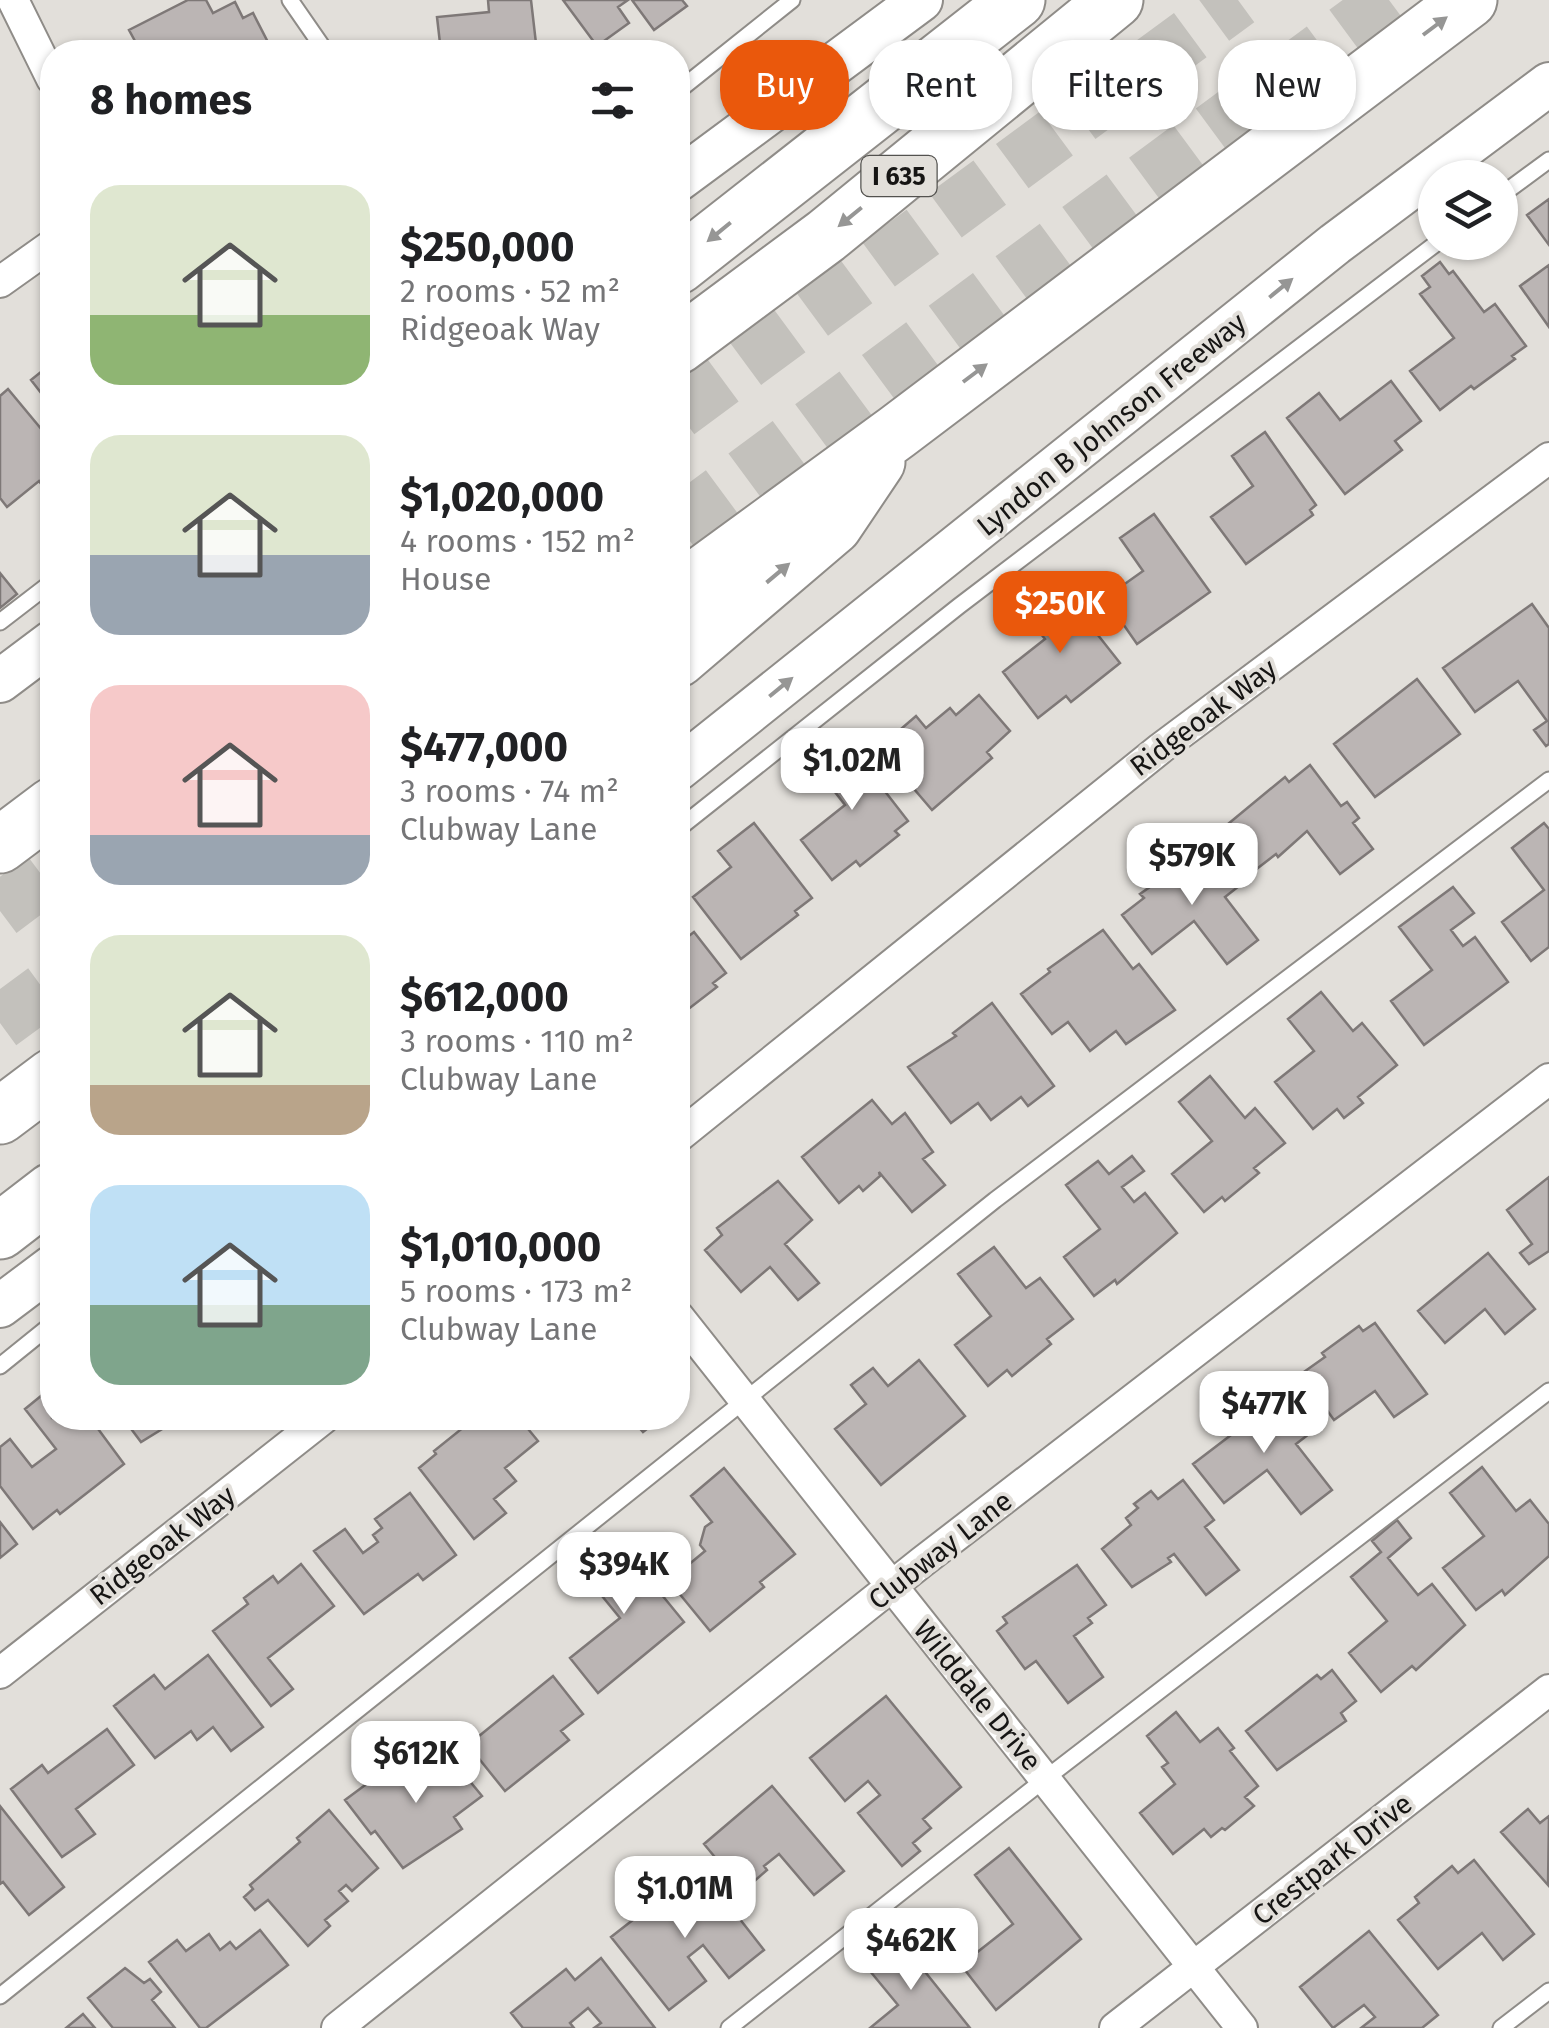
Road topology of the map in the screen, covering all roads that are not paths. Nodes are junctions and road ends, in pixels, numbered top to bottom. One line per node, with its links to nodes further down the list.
1 (14, 0): 9 (street)
2 (290, 0): 8 (lane)
3 (792, 0): 10 (lane)
4 (922, 0): 13 (main road)
5 (1016, 0): 16 (highway, one-way to 16)
6 (1115, 0): 19 (highway, I 635, one-way to 19)
7 (1470, 0): 20 (highway, one-way to 7)
8 (318, 40)
9 (40, 54)
10 (690, 81)
11 (1549, 84): 28 (main road, Lyndon B Johnson Freeway, one-way to 11)
12 (1549, 160): 14 (lane)
13 (690, 171)
14 (1518, 183)
15 (40, 254): 18 (street)
16 (690, 257)
17 (1418, 257): 31 (lane)
18 (0, 282)
19 (690, 337)
20 (897, 432): 22 (highway); 25 (highway, one-way to 20)
21 (1549, 458): 36 (street, Ridgeoak Way)
22 (690, 583)
23 (40, 591): 24 (lane)
24 (0, 622)
25 (690, 649)
26 (40, 651): 27 (main road)
27 (0, 680)
28 (690, 760)
29 (1549, 780): 45 (lane)
30 (40, 815): 32 (highway)
31 (690, 819)
32 (0, 845)
33 (1549, 1078): 47 (street, Clubway Lane)
34 (40, 1086): 35 (highway)
35 (0, 1116)
36 (690, 1127)
37 (40, 1199): 38 (highway)
38 (0, 1231)
39 (40, 1276): 40 (main road)
40 (0, 1306)
41 (690, 1331): 45 (street, Wilddale Drive)
42 (40, 1334): 43 (lane)
43 (0, 1366)
44 (1549, 1390): 50 (lane)
45 (747, 1402): 47 (street, Wilddale Drive); 53 (lane)
46 (309, 1430): 48 (street, Ridgeoak Way)
47 (892, 1588): 50 (street, Wilddale Drive); 54 (street, Clubway Lane)
48 (0, 1673)
49 (1549, 1690): 51 (street, Crestpark Drive)
50 (1045, 1779): 51 (street, Wilddale Drive); 55 (lane)
51 (1193, 1966): 56 (street, Crestpark Drive); 57 (street, Wilddale Drive)
52 (1549, 1991): 58 (lane)
53 (0, 1996)
54 (337, 2028)
55 (729, 2028)
56 (1115, 2028)
57 (1242, 2028)
58 (1501, 2028)

